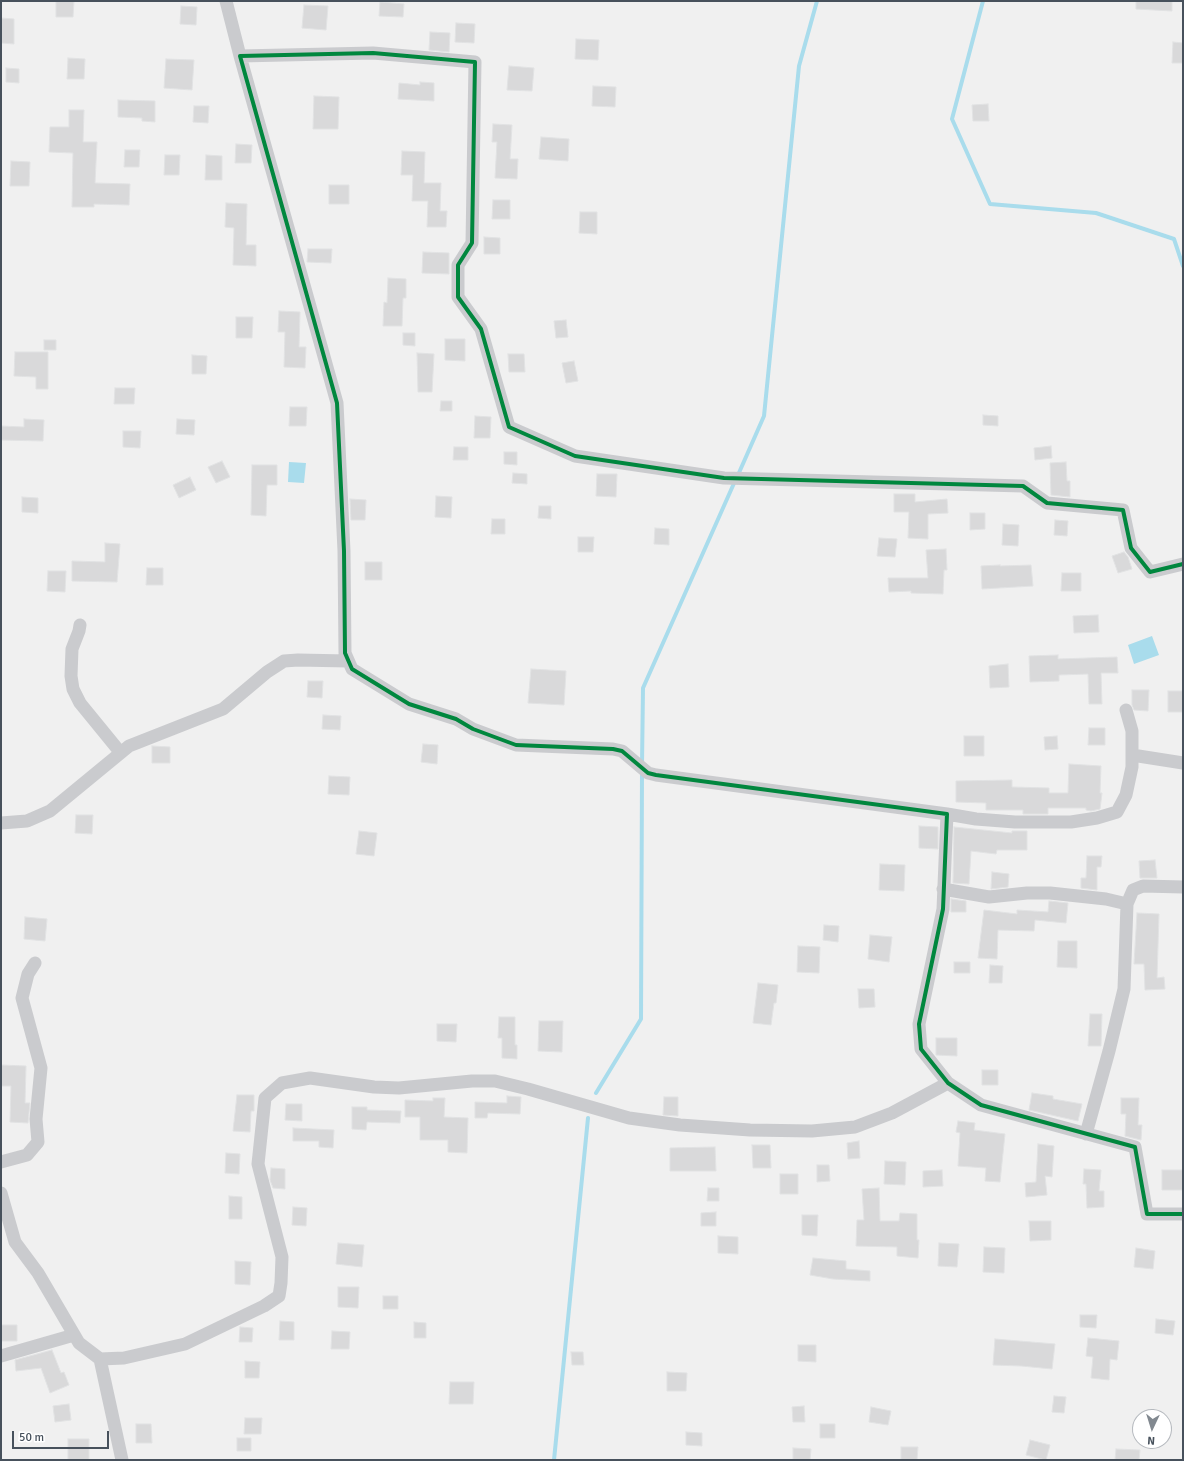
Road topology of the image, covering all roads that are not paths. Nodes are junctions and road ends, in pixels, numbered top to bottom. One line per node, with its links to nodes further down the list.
1 (226, 1): 2 (street)
2 (240, 56): 3 (street); 5 (street)
3 (1183, 564)
4 (80, 625): 7 (street)
5 (348, 661): 7 (street); 10 (street)
6 (1126, 710): 8 (street)
7 (120, 752): 11 (street)
8 (1132, 755): 9 (street); 10 (street)
9 (1183, 763)
10 (947, 814): 13 (street)
11 (1, 823)
12 (1183, 887): 14 (street)
13 (944, 889): 14 (street); 16 (street)
14 (1127, 904): 17 (street)
15 (35, 963): 18 (street)
16 (948, 1083): 17 (street); 23 (street)
17 (1086, 1134): 20 (street)
18 (1, 1162)
19 (1, 1193): 21 (street)
20 (1183, 1214)
21 (74, 1335): 22 (street); 23 (street)
22 (1, 1356)
23 (100, 1359): 24 (street)
24 (122, 1460)

